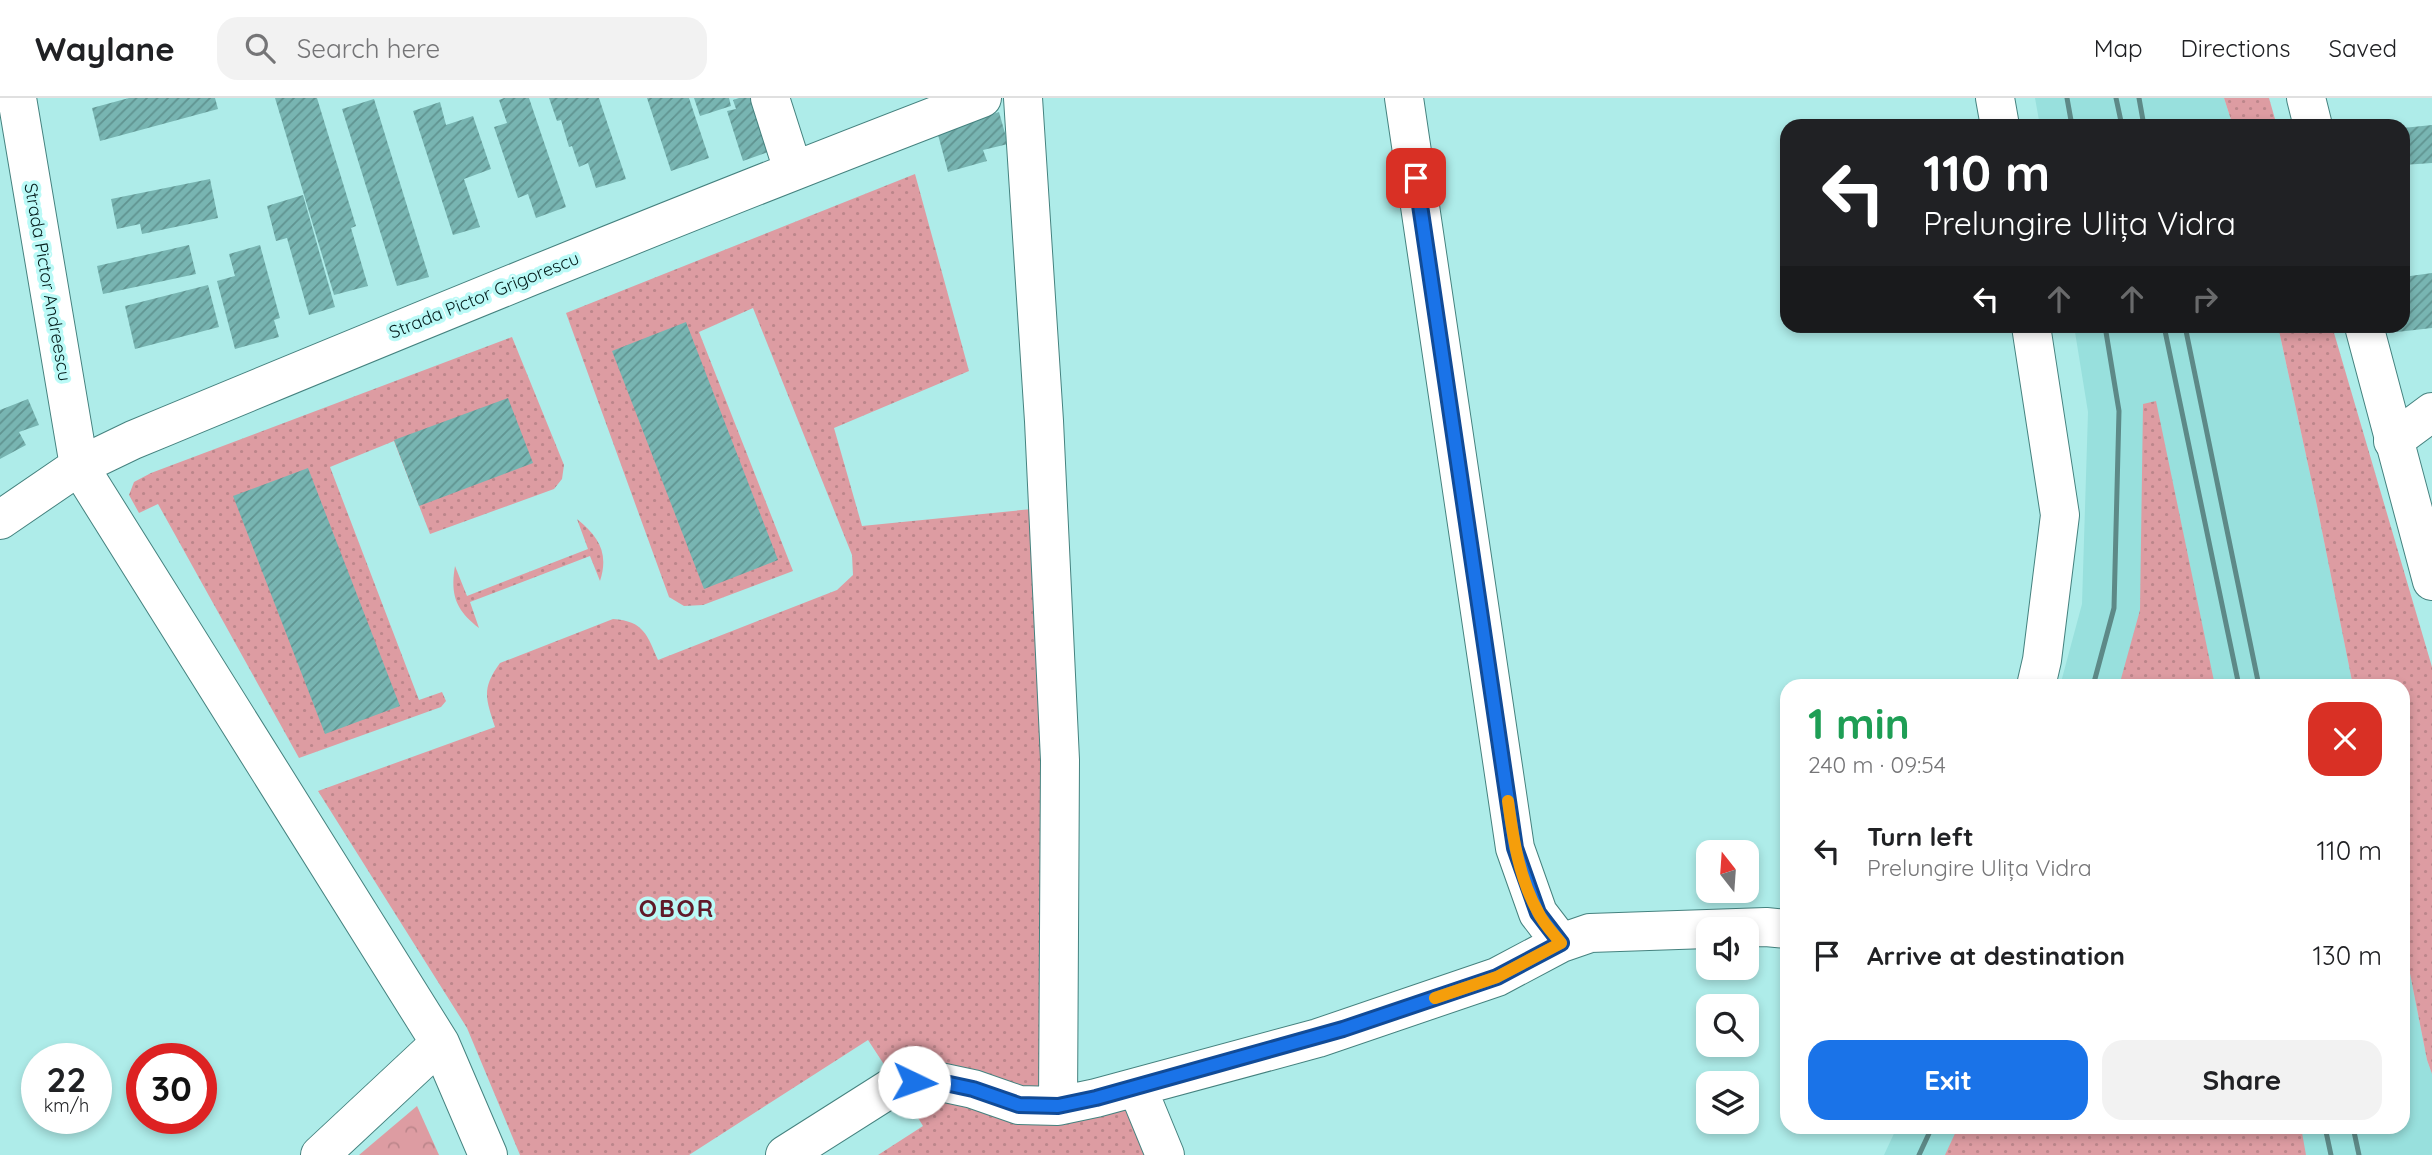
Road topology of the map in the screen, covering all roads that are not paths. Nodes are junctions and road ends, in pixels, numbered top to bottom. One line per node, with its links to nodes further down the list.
1 (17, 98): 15 (street, Strada Pictor Andreescu)
2 (770, 98): 10 (street)
3 (982, 98): 10 (street, Strada Pictor Grigorescu)
4 (1023, 98): 24 (street)
5 (1404, 98): 21 (street)
6 (1995, 98): 8 (street)
7 (2306, 98): 9 (street)
8 (1999, 119)
9 (2311, 119)
10 (793, 170): 15 (street, Strada Pictor Grigorescu)
11 (2032, 333): 19 (street)
12 (2366, 333): 14 (street)
13 (2432, 412): 14 (street)
14 (2393, 441): 17 (street)
15 (79, 466): 16 (street, Strada Pictor Grigorescu); 22 (street)
16 (0, 520)
17 (2425, 529): 18 (street)
18 (2432, 581)
19 (2038, 679)
20 (1780, 928): 21 (street)
21 (1561, 943): 23 (street)
22 (440, 1043): 25 (street); 26 (street)
23 (1137, 1087): 24 (street); 28 (street)
24 (1058, 1106): 27 (street)
25 (320, 1155)
26 (488, 1155)
27 (785, 1155)
28 (1165, 1155)

